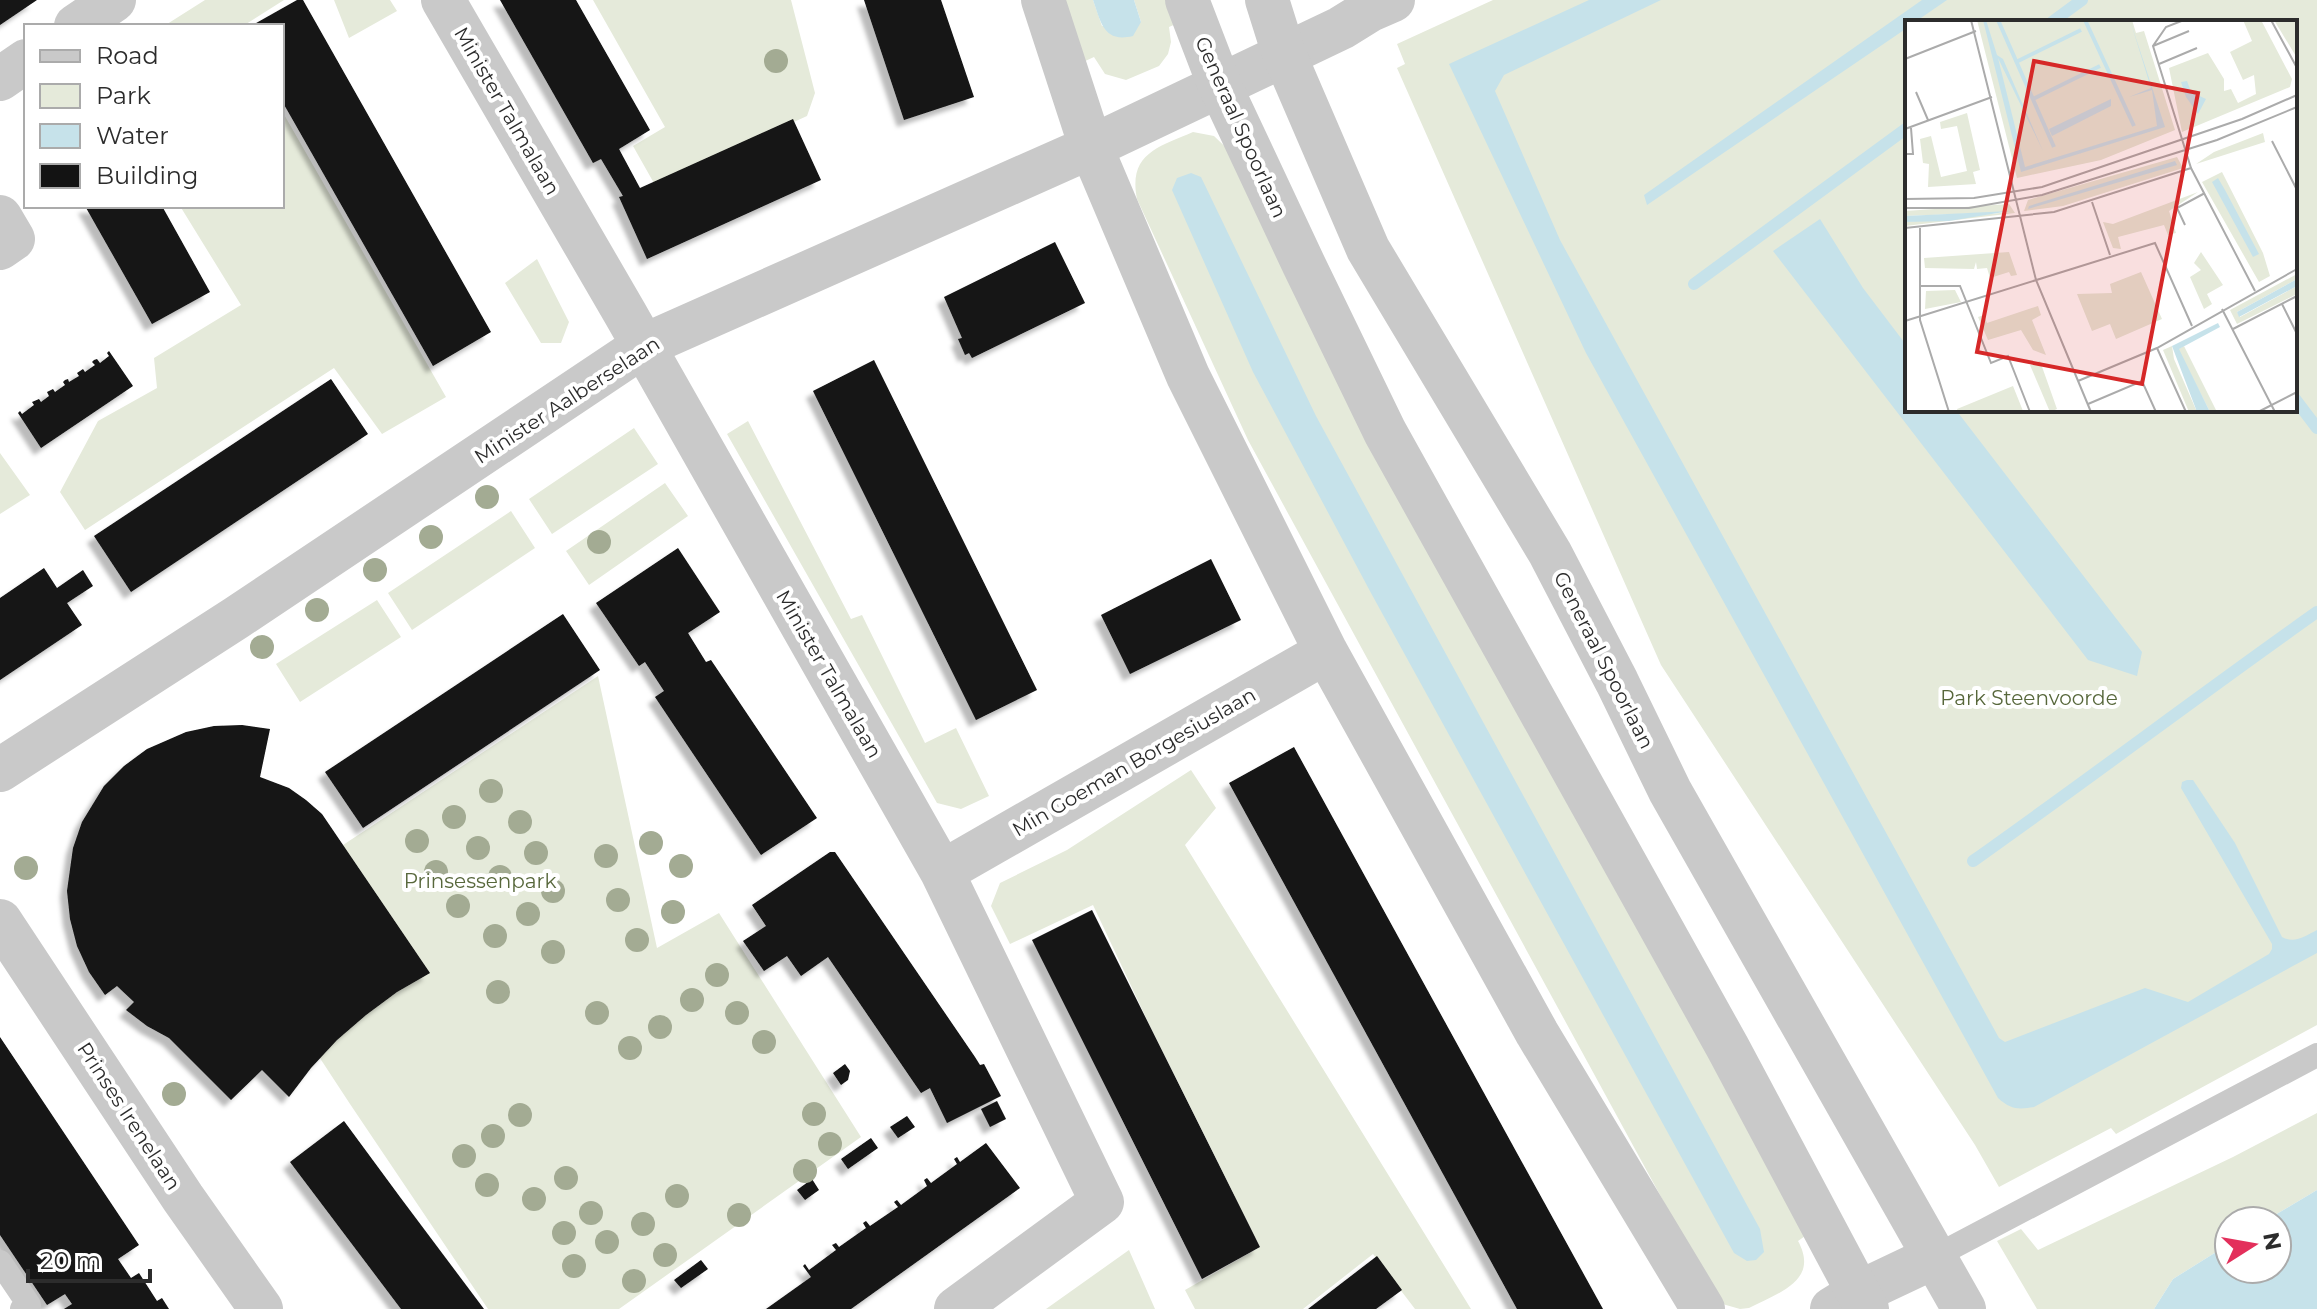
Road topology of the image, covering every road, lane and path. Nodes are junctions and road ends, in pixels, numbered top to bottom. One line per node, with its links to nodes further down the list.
1 (114, 0): 7 (street)
2 (443, 0): 15 (street, Minister Talmalaan)
3 (1043, 0): 12 (street)
4 (1187, 0): 11 (street, Generaal Spoorlaan)
5 (1267, 0): 8 (street, Generaal Spoorlaan)
6 (1393, 0): 8 (street, Minister Aalberselaan)
7 (79, 24)
8 (1284, 54): 11 (street, Minister Aalberselaan); 21 (street, Generaal Spoorlaan)
9 (24, 62): 10 (street)
10 (0, 79)
11 (1220, 86): 12 (street, Minister Aalberselaan); 23 (street, Generaal Spoorlaan)
12 (1091, 147): 15 (street, Minister Aalberselaan); 16 (street)
13 (0, 217): 14 (street)
14 (0, 248)
15 (643, 346): 17 (street, Minister Aalberselaan); 18 (street, Minister Talmalaan)
16 (1326, 652): 18 (street, Min Goeman Borgesiuslaan); 27 (street)
17 (0, 770)
18 (942, 872): 26 (street, Minister Talmalaan)
19 (0, 921): 25 (street, Prinses Irenelaan)
20 (2317, 1055): 21 (lane)
21 (1934, 1257): 23 (street); 28 (street, Generaal Spoorlaan)
22 (0, 1262): 24 (lane)
23 (1852, 1304)
24 (22, 1309)
25 (261, 1309)
26 (956, 1309)
27 (1703, 1309)
28 (1964, 1309)

